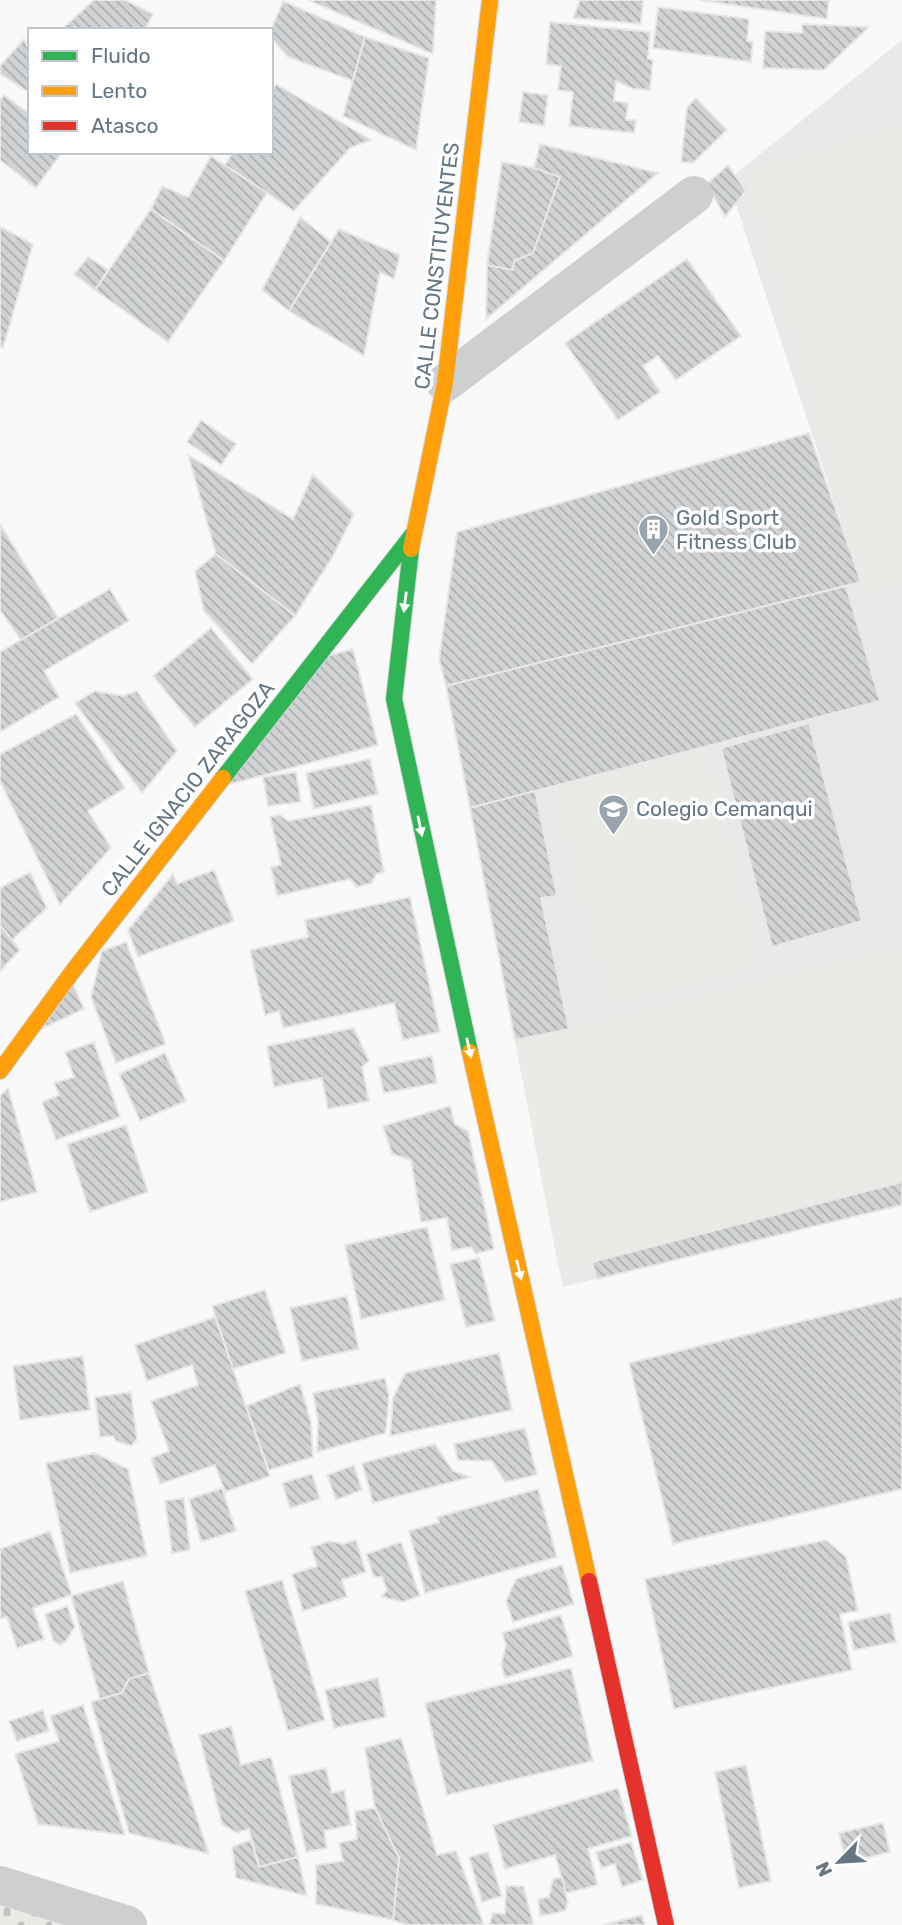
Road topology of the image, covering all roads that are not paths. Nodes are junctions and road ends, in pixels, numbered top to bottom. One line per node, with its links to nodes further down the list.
1 (489, 0): 3 (main road, CALLE CONSTITUYENTES)
2 (694, 195): 3 (street)
3 (445, 383): 4 (main road, CALLE CONSTITUYENTES)
4 (413, 534): 5 (main road, CALLE IGNACIO ZARAGOZA); 8 (main road, CALLE CONSTITUYENTES, one-way to 8)
5 (0, 1071)
6 (0, 1885): 7 (street)
7 (128, 1925)
8 (666, 1925)

